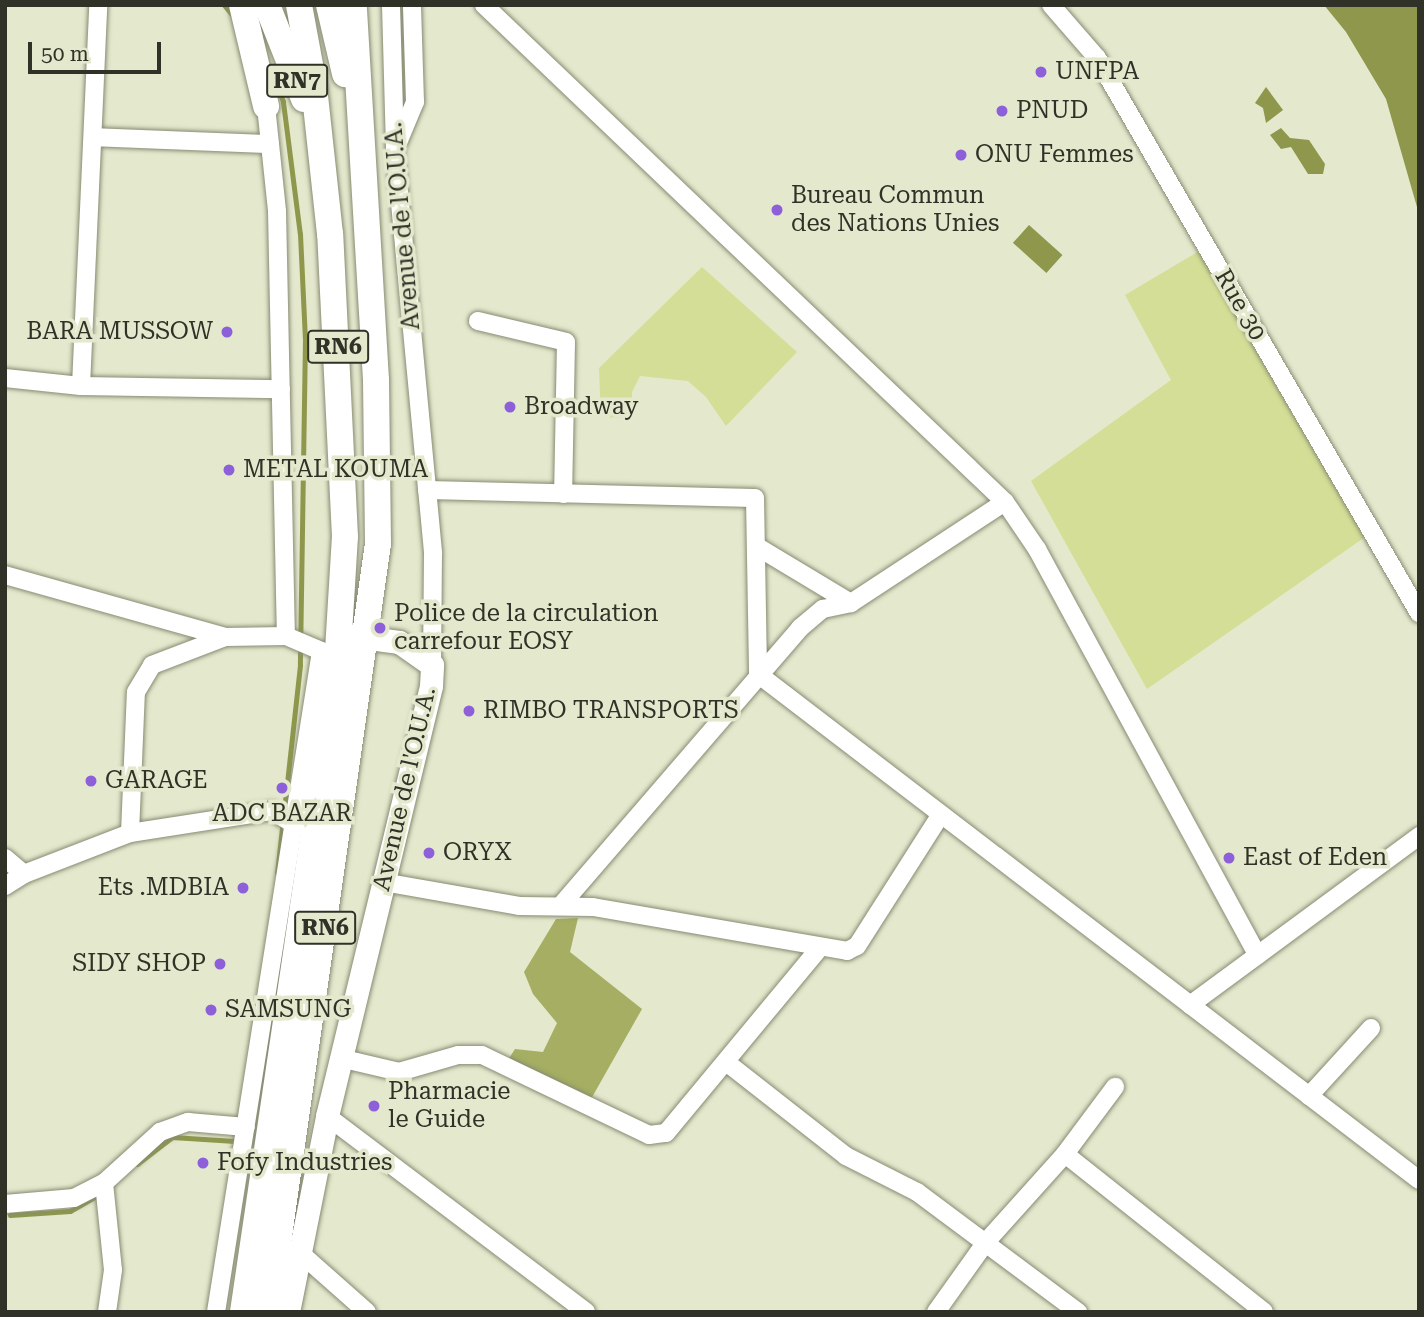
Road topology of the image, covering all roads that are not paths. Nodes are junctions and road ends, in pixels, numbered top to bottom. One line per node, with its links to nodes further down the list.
1 (98, 5): 13 (street)
2 (242, 5): 11 (highway)
3 (267, 5): 16 (highway, RN7)
4 (299, 5): 16 (highway, RN6)
5 (329, 5): 12 (highway, RN6)
6 (354, 5): 12 (highway, RN7)
7 (391, 5): 15 (street, Avenue de l'O.U.A.)
8 (412, 5): 15 (street)
9 (484, 5): 23 (street)
10 (1051, 5): 27 (street, Rue 30)
11 (266, 106): 14 (street)
12 (359, 133): 30 (highway, Avenue de l'O.U.A. / RN6)
13 (93, 137): 14 (street); 19 (street)
14 (270, 144): 20 (street)
15 (395, 150): 21 (street, Avenue de l'O.U.A.)
16 (322, 158): 31 (highway, RN6)
17 (478, 321): 22 (street)
18 (5, 378): 19 (street)
19 (82, 386): 20 (street)
20 (281, 389): 28 (street)
21 (427, 490): 22 (street); 32 (street, Avenue de l'O.U.A.)
22 (563, 494): 24 (street)
23 (1005, 502): 26 (street); 44 (street)
24 (756, 546): 26 (street); 33 (street)
25 (5, 575): 29 (street)
26 (851, 603): 33 (street)
27 (1419, 613)
28 (286, 636): 29 (street); 31 (street)
29 (225, 637): 36 (street)
30 (366, 638): 31 (main road); 32 (main road); 62 (highway, Avenue de l'O.U.A. / RN6)
31 (330, 643): 35 (street); 61 (highway, RN6)
32 (432, 665): 40 (main road, Avenue de l'O.U.A.)
33 (758, 674): 34 (street); 42 (street)
34 (941, 814): 43 (street); 45 (street)
35 (292, 822): 36 (street); 52 (street)
36 (130, 833): 39 (street)
37 (1419, 836): 44 (street)
38 (5, 858): 39 (street)
39 (24, 874): 41 (street)
40 (383, 881): 42 (street); 47 (main road, Avenue de l'O.U.A.)
41 (5, 886)
42 (562, 904): 43 (street)
43 (819, 949): 48 (street)
44 (1257, 955): 45 (street)
45 (1190, 1005): 50 (street)
46 (1371, 1028): 50 (street)
47 (344, 1059): 48 (street); 51 (main road, Avenue de l'O.U.A.)
48 (726, 1062): 57 (street)
49 (1115, 1087): 53 (street)
50 (1309, 1096): 54 (street)
51 (327, 1116): 58 (main road, Avenue de l'O.U.A.); 65 (street)
52 (246, 1127): 55 (street); 60 (street)
53 (1065, 1154): 57 (street); 68 (street)
54 (1419, 1180)
55 (104, 1183): 56 (street); 59 (street)
56 (5, 1204)
57 (986, 1242): 66 (street); 67 (street)
58 (298, 1251): 63 (main road, Avenue de l'O.U.A.); 64 (street)
59 (107, 1312)
60 (216, 1312)
61 (243, 1312)
62 (268, 1312)
63 (288, 1312)
64 (367, 1312)
65 (586, 1312)
66 (936, 1312)
67 (1078, 1312)
68 (1264, 1312)

